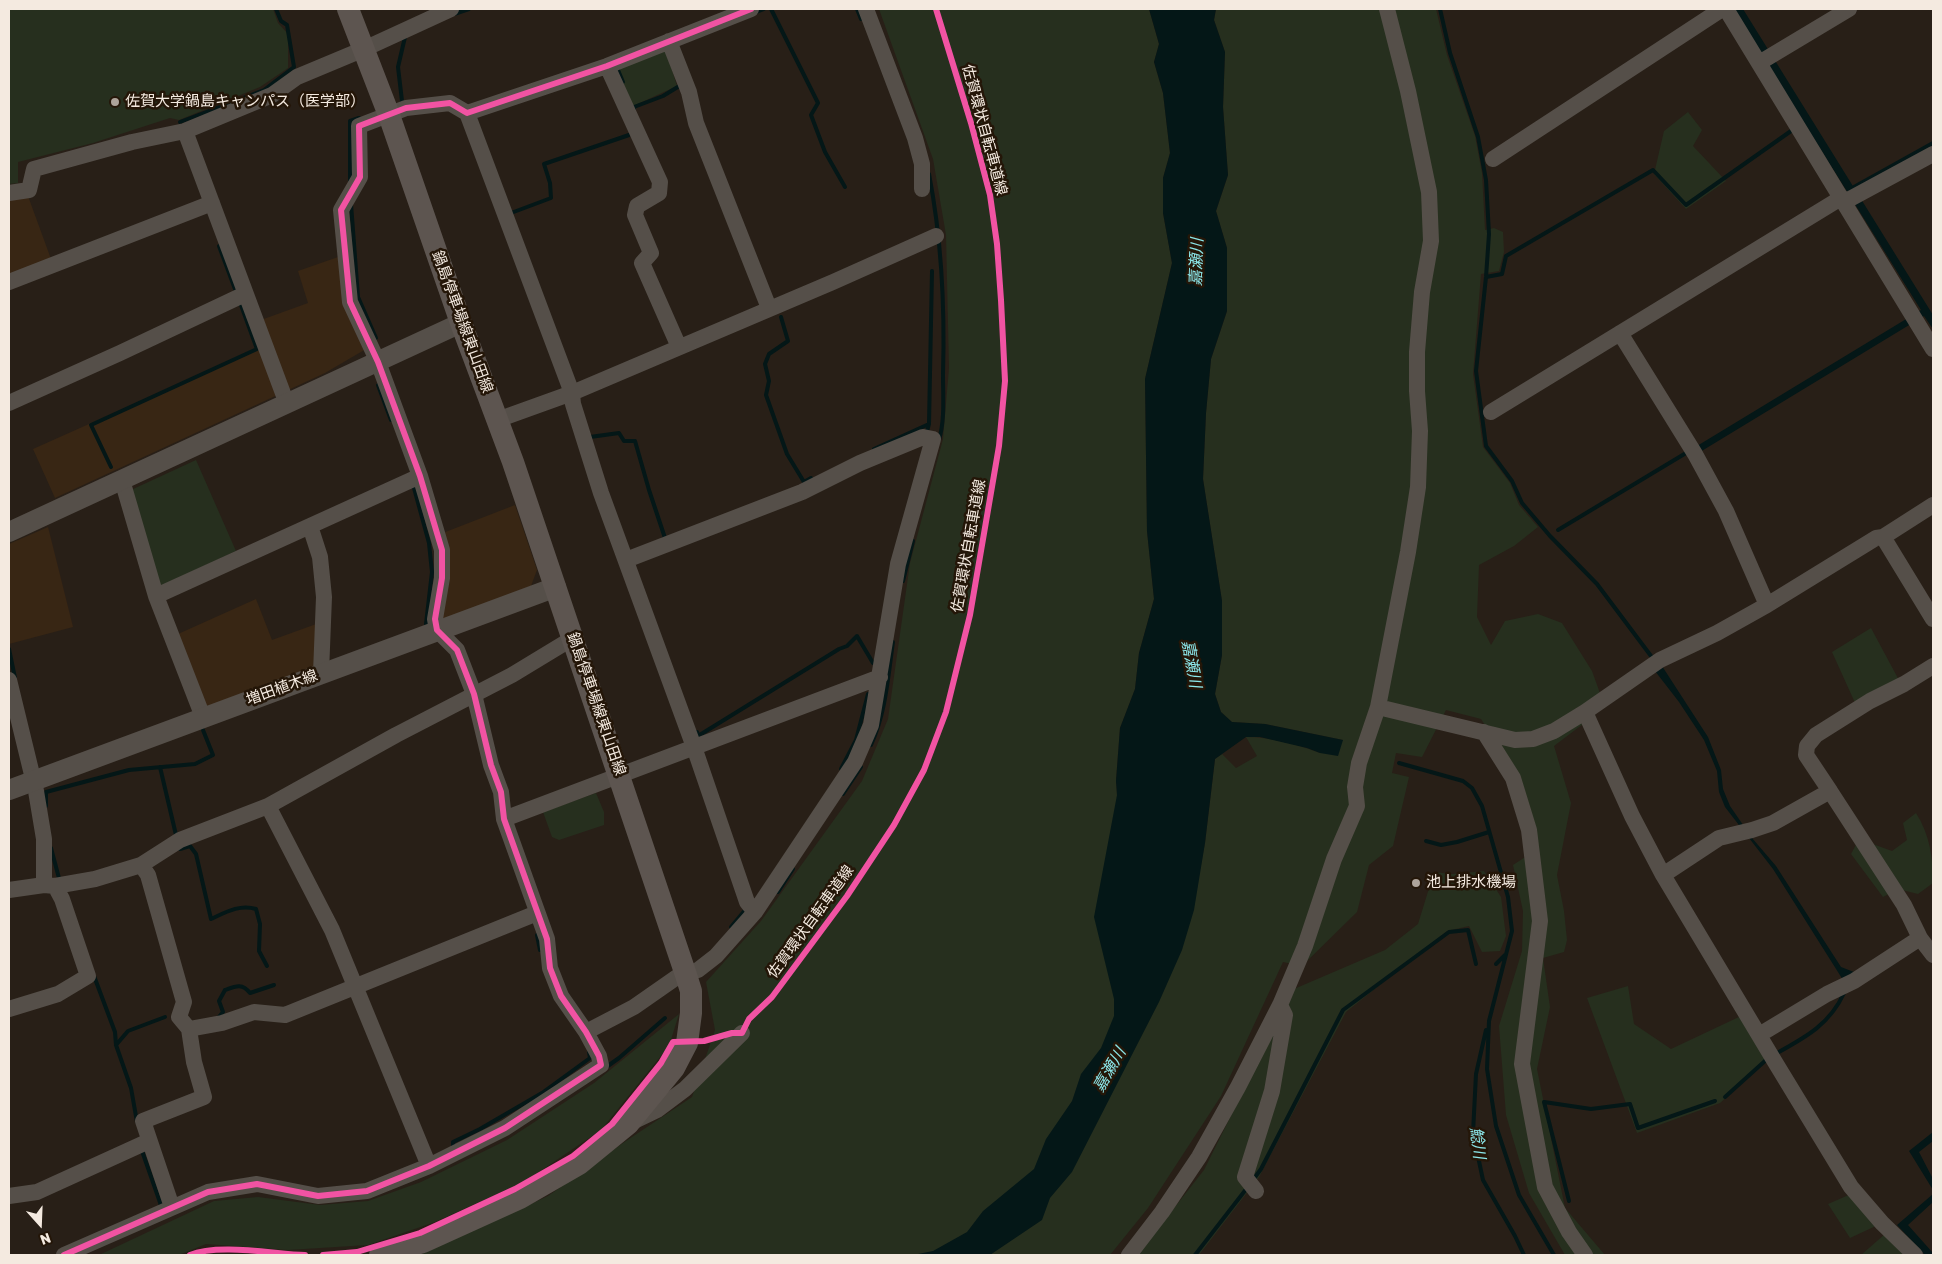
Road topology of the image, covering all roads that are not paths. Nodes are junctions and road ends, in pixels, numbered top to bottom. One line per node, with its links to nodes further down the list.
1 (348, 9): 10 (main road, 鍋島停車場線東山田線)
2 (452, 9): 10 (street)
3 (751, 9): 9 (street)
4 (866, 9): 18 (street)
5 (1387, 9): 54 (street)
6 (1722, 9): 17 (street)
7 (1726, 9): 11 (street)
8 (1848, 9): 11 (street)
9 (669, 41): 12 (street); 25 (street)
10 (364, 49): 14 (main road, 鍋島停車場線東山田線); 15 (street)
11 (1759, 63): 20 (street)
12 (607, 66): 13 (street); 28 (street)
13 (467, 113): 14 (street); 31 (street)
14 (389, 115): 26 (main road, 鍋島停車場線東山田線); 30 (street)
15 (185, 132): 19 (street); 21 (street)
16 (1933, 154): 20 (street)
17 (1492, 159)
18 (922, 189)
19 (9, 193)
20 (1850, 196): 27 (street); 29 (street)
21 (212, 203): 23 (street); 24 (street)
22 (936, 236): 25 (street)
23 (9, 282)
24 (245, 294): 32 (street); 33 (street)
25 (769, 308): 28 (street)
26 (462, 323): 30 (street); 35 (main road, 鍋島停車場線東山田線)
27 (1620, 333): 34 (street); 45 (street)
28 (679, 347): 31 (street)
29 (1933, 348)
30 (378, 362): 33 (street); 36 (street)
31 (570, 397): 35 (street); 42 (street)
32 (9, 404)
33 (287, 404): 37 (street)
34 (1492, 412)
35 (498, 420): 43 (main road, 鍋島停車場線東山田線)
36 (420, 476): 39 (street); 47 (street)
37 (122, 480): 40 (street); 44 (street)
38 (1933, 505): 41 (street)
39 (310, 526): 44 (street); 50 (street)
40 (9, 532)
41 (1883, 537): 45 (street); 46 (street)
42 (626, 560): 51 (street); 58 (street)
43 (556, 587): 47 (street, 増田植木線); 48 (main road, 鍋島停車場線東山田線)
44 (156, 596): 56 (street)
45 (1767, 605): 55 (street)
46 (1933, 619)
47 (437, 630): 50 (street, 増田植木線); 53 (street)
48 (573, 638): 53 (street); 59 (main road, 鍋島停車場線東山田線)
49 (1933, 666): 62 (street)
50 (322, 673): 56 (street, 増田植木線)
51 (880, 677): 58 (street); 69 (street)
52 (9, 680): 60 (street)
53 (469, 697): 63 (street); 64 (street)
54 (1378, 707): 57 (street); 76 (street)
55 (1585, 712): 57 (street); 66 (street)
56 (203, 717): 60 (street, 増田植木線)
57 (1484, 732): 91 (street)
58 (694, 747): 59 (street); 69 (street)
59 (620, 775): 64 (street); 73 (main road, 鍋島停車場線東山田線)
60 (33, 780): 61 (street, 増田植木線); 67 (street)
61 (9, 790)
62 (1830, 792): 66 (street); 71 (street)
63 (268, 806): 65 (street); 74 (street)
64 (504, 819): 70 (street)
65 (141, 865): 67 (street); 78 (street)
66 (1663, 875): 81 (street)
67 (55, 885): 68 (street); 77 (street)
68 (9, 890)
69 (751, 908): 73 (street)
70 (537, 912): 74 (street); 79 (street)
71 (1920, 938): 72 (street); 81 (street)
72 (1933, 955)
73 (686, 975): 79 (street); 82 (main road, 鍋島停車場線東山田線)
74 (355, 987): 78 (street); 84 (street)
75 (1834, 1001): 81 (street)
76 (1280, 1005): 85 (street); 90 (street)
77 (9, 1009)
78 (189, 1029): 83 (street)
79 (586, 1032): 84 (street)
80 (742, 1032): 82 (street)
81 (1761, 1038): 92 (street)
82 (628, 1124): 89 (main road, 鍋島停車場線東山田線)
83 (143, 1144): 86 (street); 87 (street)
84 (429, 1166): 87 (street)
85 (1256, 1191)
86 (9, 1196)
87 (166, 1210): 88 (street)
88 (64, 1255)
89 (380, 1255)
90 (1129, 1255)
91 (1585, 1255)
92 (1915, 1255)

